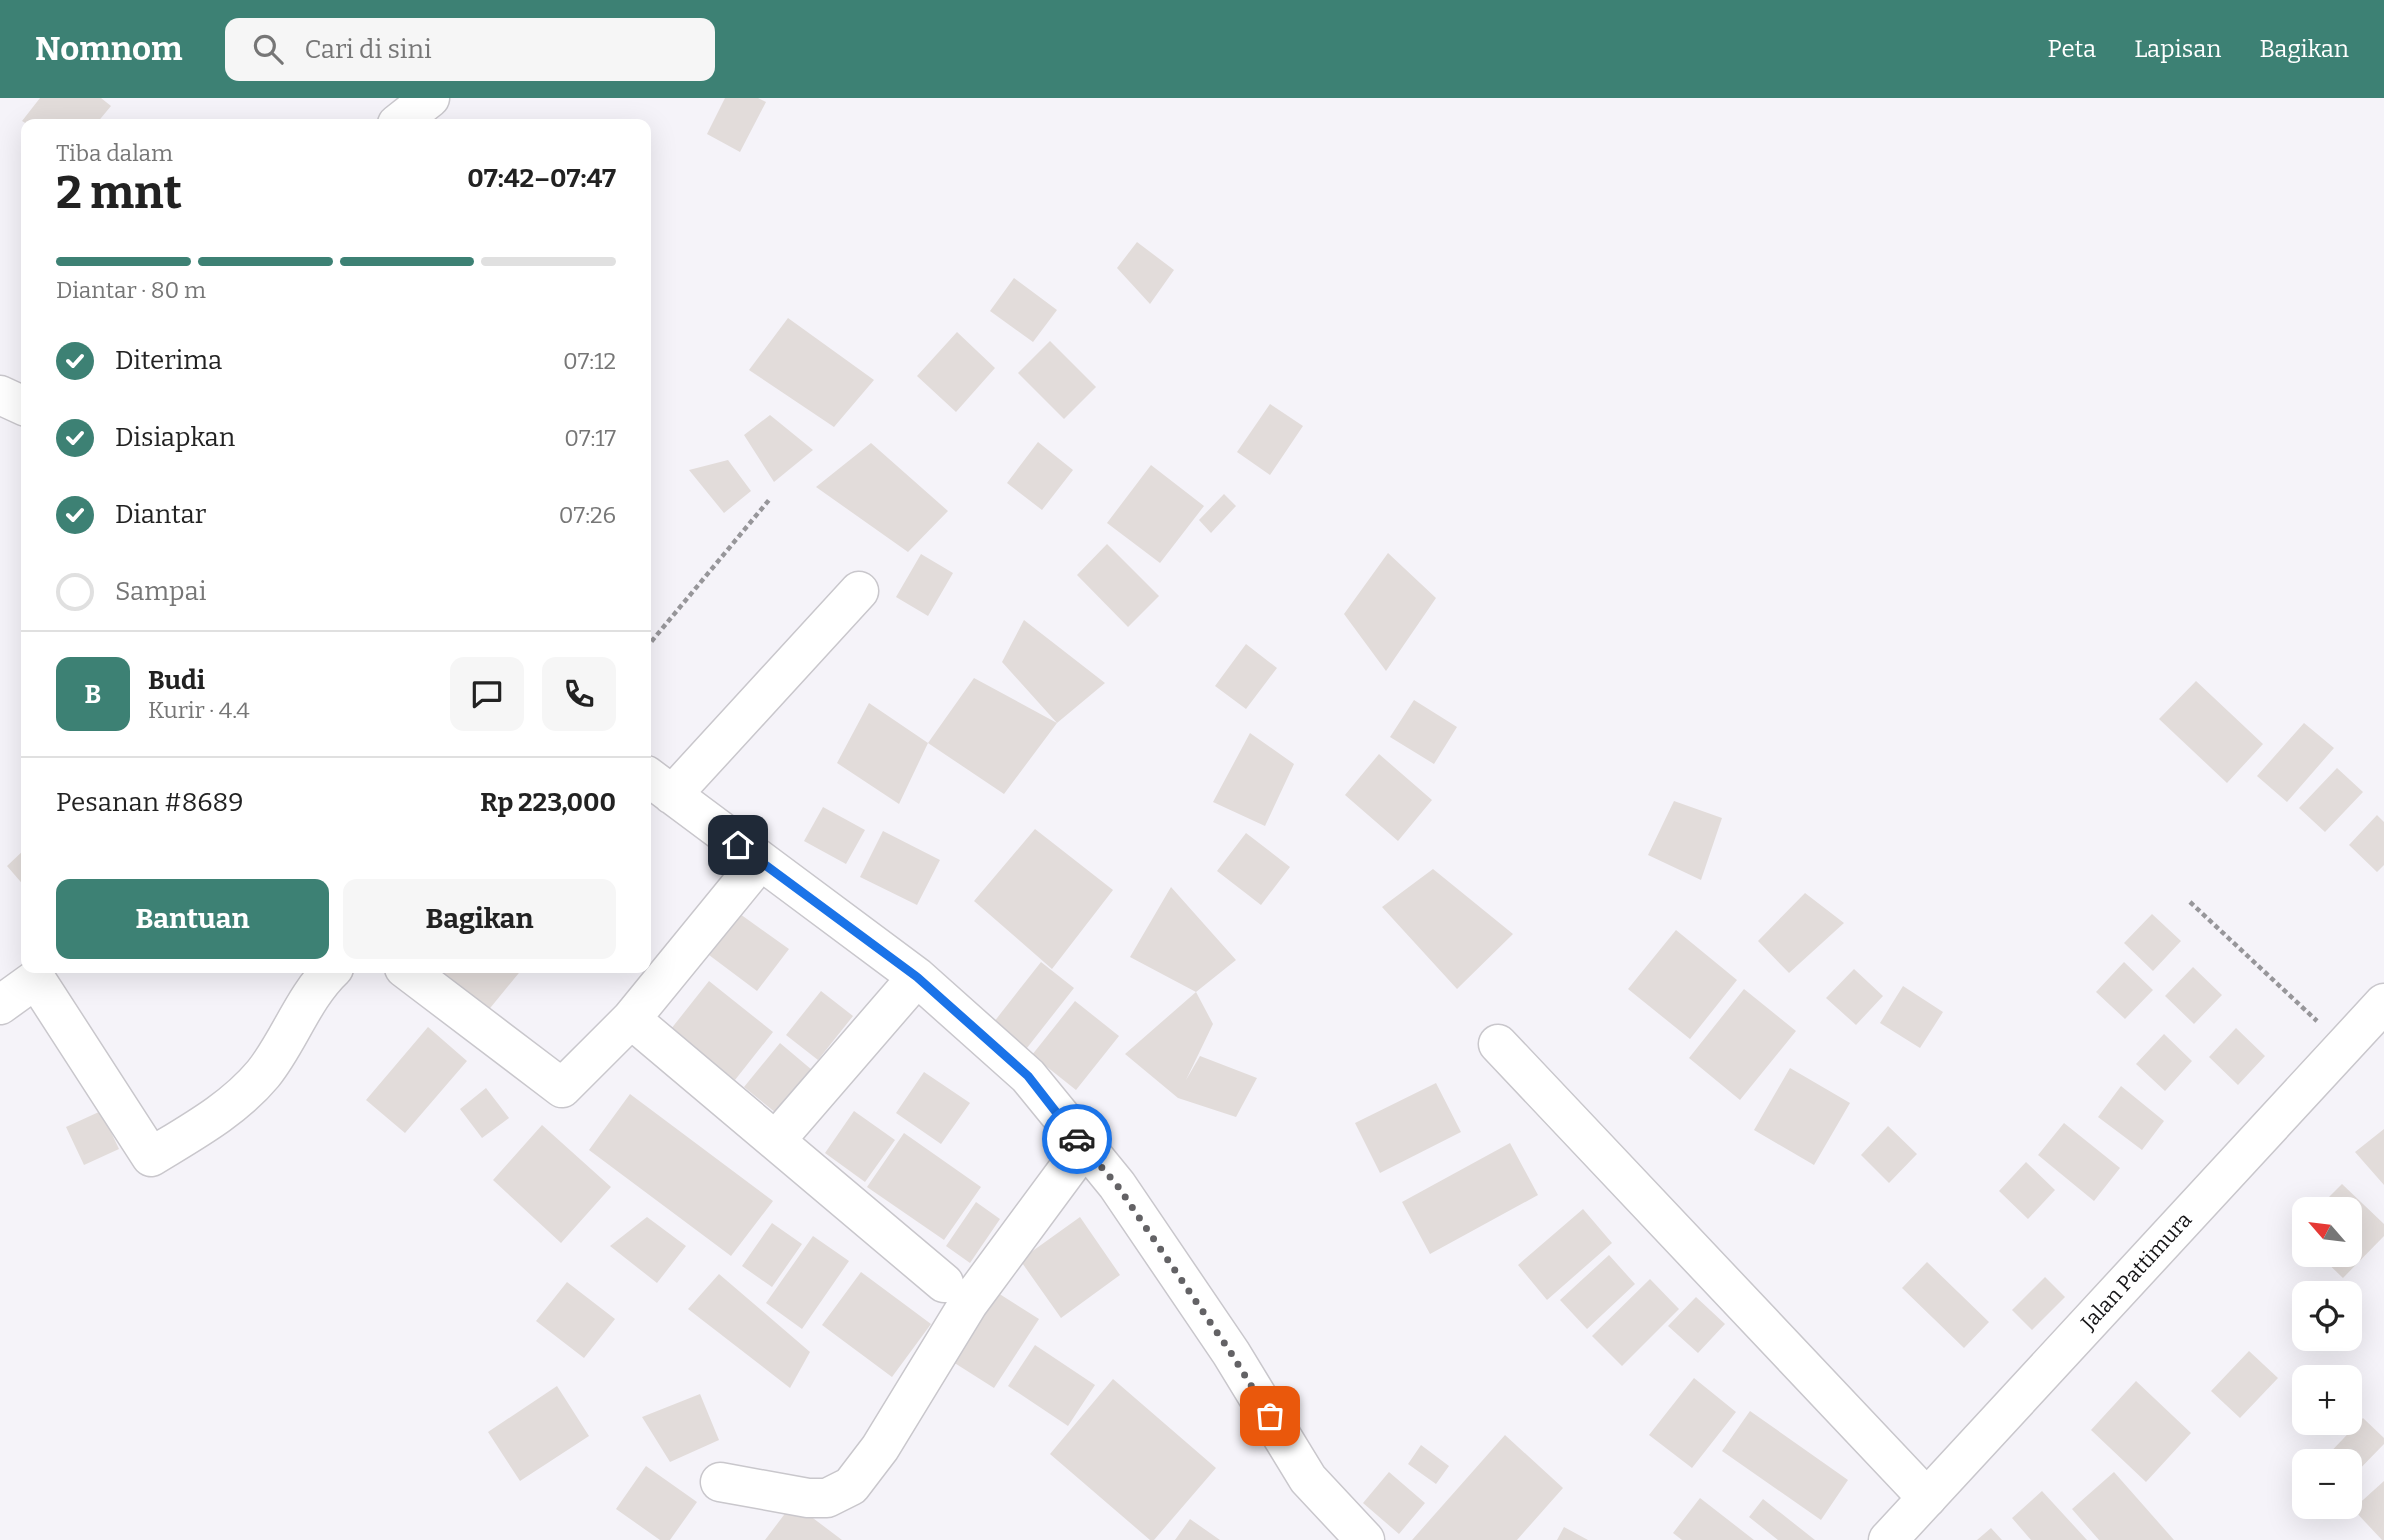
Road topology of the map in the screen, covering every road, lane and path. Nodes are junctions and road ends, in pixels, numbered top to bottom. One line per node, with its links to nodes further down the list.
1 (0, 395): 2 (main road)
2 (21, 405)
3 (769, 500): 5 (path)
4 (859, 591): 6 (main road)
5 (651, 642)
6 (659, 785): 7 (main road)
7 (760, 861): 12 (main road); 15 (main road)
8 (2190, 902): 17 (path)
9 (42, 973): 10 (main road); 14 (main road)
10 (330, 973)
11 (411, 973): 15 (main road)
12 (917, 977): 18 (main road); 19 (main road)
13 (2384, 1003): 17 (main road, Jalan Pattimura)
14 (0, 1005)
15 (631, 1019): 18 (main road)
16 (1498, 1044): 22 (main road)
17 (2344, 1047): 22 (main road, Jalan Pattimura)
18 (776, 1140): 20 (main road)
19 (1084, 1147): 21 (main road); 23 (main road)
20 (944, 1283)
21 (720, 1482)
22 (1927, 1498): 24 (main road, Jalan Pattimura)
23 (1365, 1540)
24 (1888, 1540)

